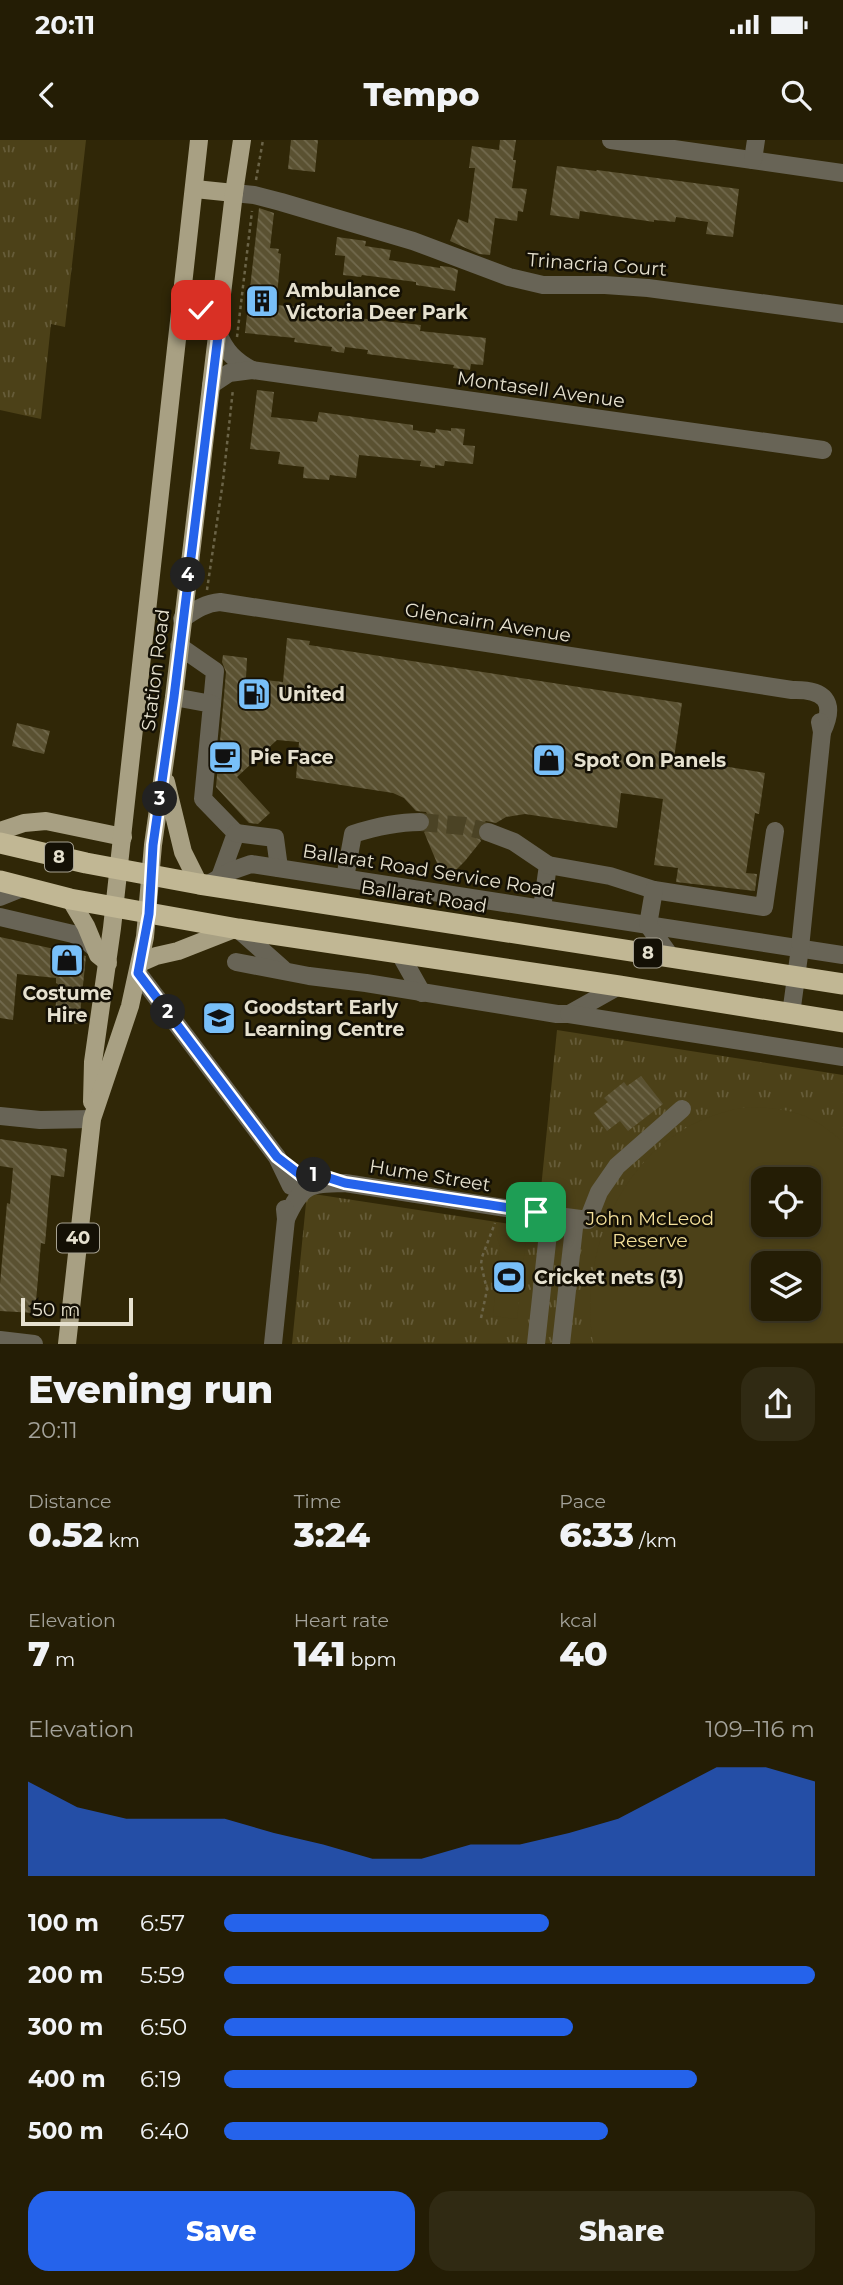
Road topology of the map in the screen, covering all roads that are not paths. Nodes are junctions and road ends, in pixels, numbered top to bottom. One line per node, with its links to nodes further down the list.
1 (199, 140): 7 (main road, Station Road / 40)
2 (242, 140): 8 (main road, Station Road / 40)
3 (611, 140): 5 (street)
4 (755, 140): 5 (street)
5 (753, 160): 6 (street)
6 (843, 173)
7 (195, 188): 8 (main road); 9 (main road, Station Road / 40)
8 (234, 193): 10 (street, Trinacria Court); 11 (main road, Station Road / 40)
9 (183, 286): 11 (street); 25 (main road, Station Road / 40)
10 (843, 314)
11 (219, 326): 12 (street); 13 (main road, Station Road / 40)
12 (252, 370): 13 (street, Montasell Avenue); 14 (street, Montasell Avenue)
13 (211, 385): 15 (main road, Station Road / 40)
14 (824, 450)
15 (182, 620): 16 (main road, Station Road / 40); 44 (street, Glencairn Avenue)
16 (179, 646): 17 (main road, Station Road / 40); 18 (street)
17 (174, 697): 18 (street); 19 (main road, Station Road / 40)
18 (212, 704): 24 (street)
19 (164, 772): 30 (main road, Station Road / 40); 33 (main road)
20 (420, 822): 31 (street)
21 (0, 831): 25 (main road)
22 (775, 831): 35 (street)
23 (488, 832): 27 (street)
24 (236, 833): 28 (street); 33 (street)
25 (122, 837): 29 (main road, Station Road / 40)
26 (0, 843): 29 (highway, Ballarat Road / 8)
27 (548, 865): 35 (street); 39 (street)
28 (279, 868): 31 (street, Ballarat Road Service Road); 33 (street, Ballarat Road Service Road)
29 (118, 869): 30 (highway, Ballarat Road / 8); 38 (main road, Station Road / 40)
30 (151, 875): 33 (highway, Ballarat Road / 8); 40 (main road, Station Road / 40)
31 (345, 878): 39 (street, Ballarat Road Service Road)
32 (0, 881): 34 (highway, 8)
33 (209, 882): 48 (highway, Ballarat Road / 8)
34 (25, 887): 36 (street); 37 (highway, 8)
35 (654, 890): 42 (street)
36 (0, 897)
37 (70, 899): 38 (highway, 8); 47 (main road)
38 (114, 907): 40 (highway, 8); 47 (main road, Station Road / 40)
39 (542, 908): 42 (street, Ballarat Road Service Road)
40 (149, 914): 43 (highway, 8); 50 (main road, Station Road / 40)
41 (0, 917): 47 (street)
42 (649, 925): 44 (street, Ballarat Road Service Road); 48 (street)
43 (236, 929): 45 (highway, 8); 50 (main road); 51 (street)
44 (800, 948): 46 (street, Ballarat Road Service Road); 52 (street, Glencairn Avenue)
45 (400, 954): 54 (highway, 8); 55 (street)
46 (843, 955)
47 (102, 956): 62 (main road, Station Road / 40)
48 (671, 957): 52 (highway, Ballarat Road / 8)
49 (236, 962): 51 (street)
50 (139, 968): 62 (main road, Station Road / 40); 63 (street)
51 (283, 969): 55 (street)
52 (796, 976): 53 (highway, Ballarat Road / 8); 57 (street, Glencairn Avenue)
53 (843, 985)
54 (619, 986): 56 (street); 57 (highway, 8)
55 (422, 993): 56 (street)
56 (569, 1014): 59 (street)
57 (791, 1014): 58 (highway, 8)
58 (843, 1022)
59 (843, 1057)
60 (682, 1109): 65 (street)
61 (0, 1116): 62 (street)
62 (91, 1122): 68 (main road, Station Road / 40)
63 (299, 1185): 64 (street, Hume Street); 69 (street)
64 (550, 1214): 65 (street, Hume Street); 70 (street)
65 (575, 1219): 71 (street)
66 (0, 1340): 67 (street)
67 (34, 1343)
68 (67, 1343)
69 (273, 1343)
70 (536, 1343)
71 (561, 1343)

